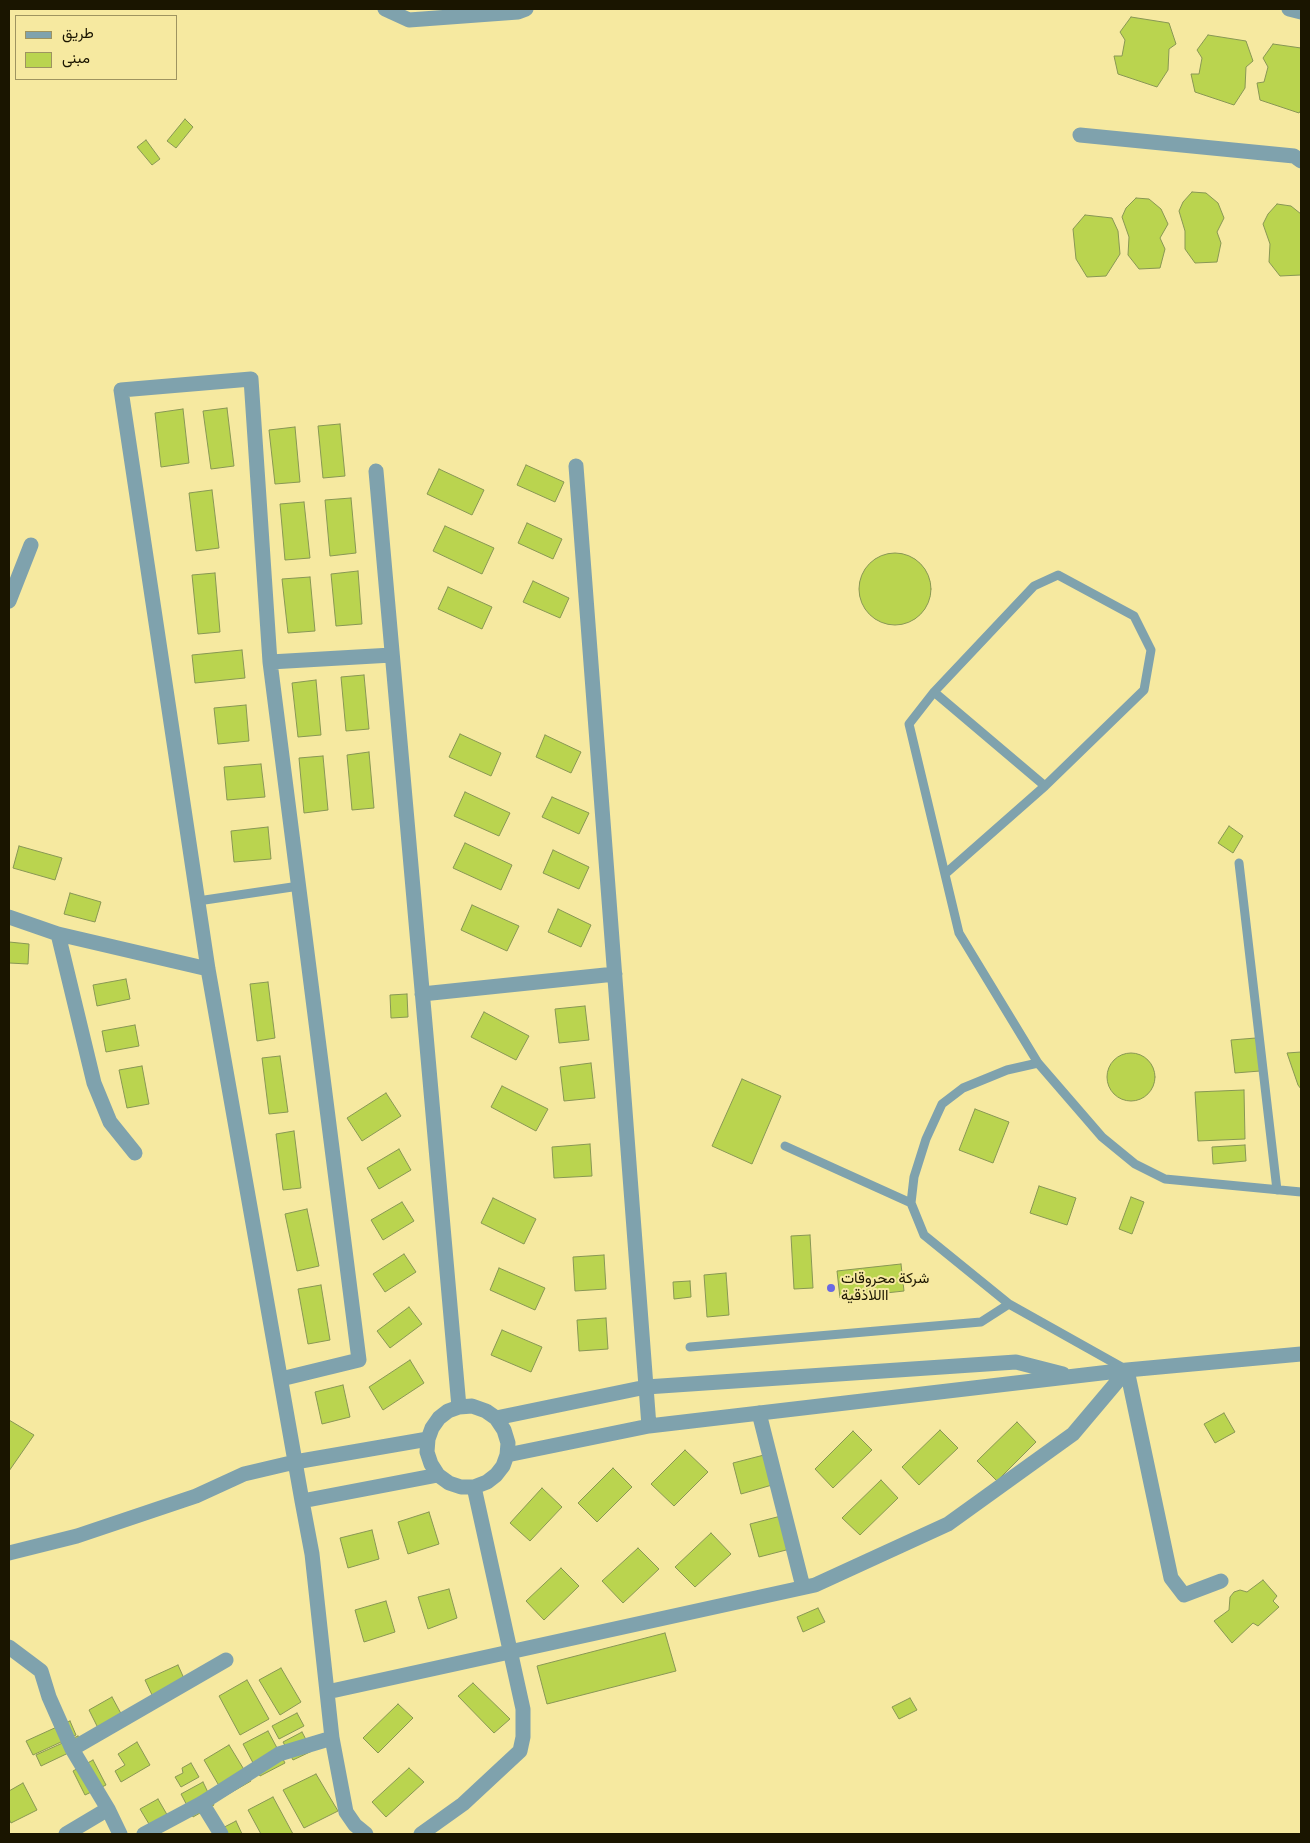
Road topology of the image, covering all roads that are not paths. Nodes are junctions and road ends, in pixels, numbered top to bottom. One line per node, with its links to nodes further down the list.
1 (385, 9): 2 (street)
2 (526, 9)
3 (1289, 9): 4 (street)
4 (1301, 12)
5 (1080, 135): 6 (street)
6 (1301, 161)
7 (576, 466): 22 (street)
8 (376, 471): 11 (street)
9 (31, 545): 10 (street)
10 (9, 601)
11 (392, 655): 12 (street); 23 (street)
12 (270, 662): 17 (street); 18 (street)
13 (934, 692): 14 (lane); 14 (lane); 16 (lane)
14 (1045, 786): 16 (lane)
15 (1238, 863): 27 (lane)
16 (945, 874): 24 (lane)
17 (299, 886): 18 (lane); 35 (street)
18 (198, 901): 21 (street)
19 (9, 917): 20 (street)
20 (58, 934): 21 (street); 26 (street)
21 (208, 969): 35 (street)
22 (614, 974): 23 (street); 36 (street)
23 (422, 994): 37 (street)
24 (1038, 1063): 27 (lane); 29 (lane)
25 (785, 1146): 29 (lane)
26 (135, 1153)
27 (1276, 1190): 28 (lane)
28 (1301, 1192)
29 (911, 1203): 30 (lane)
30 (1009, 1304): 31 (lane); 33 (lane)
31 (690, 1346)
32 (1301, 1354): 33 (street)
33 (1127, 1370): 34 (street); 48 (street); 49 (street)
34 (1071, 1376): 36 (street); 38 (street)
35 (281, 1379): 43 (street)
36 (646, 1387): 39 (street); 40 (street)
37 (459, 1407): 39 (street); 41 (street)
38 (759, 1413): 40 (street); 49 (street)
39 (496, 1418): 42 (street)
40 (649, 1426): 42 (street)
41 (428, 1439): 43 (street); 44 (street)
42 (507, 1455): 45 (street)
43 (296, 1462): 46 (street); 47 (street)
44 (438, 1475): 45 (street); 46 (street)
45 (474, 1486): 51 (street)
46 (302, 1500): 53 (street)
47 (9, 1553)
48 (1221, 1581)
49 (803, 1587): 51 (street)
50 (9, 1648): 55 (street)
51 (510, 1652): 53 (street); 63 (street)
52 (226, 1660): 55 (street)
53 (327, 1692): 54 (street)
54 (332, 1738): 56 (street); 62 (street)
55 (72, 1749): 57 (street)
56 (202, 1803): 60 (street); 61 (street)
57 (108, 1809): 58 (street); 59 (street)
58 (66, 1834)
59 (120, 1834)
60 (144, 1834)
61 (221, 1834)
62 (366, 1834)
63 (421, 1834)

